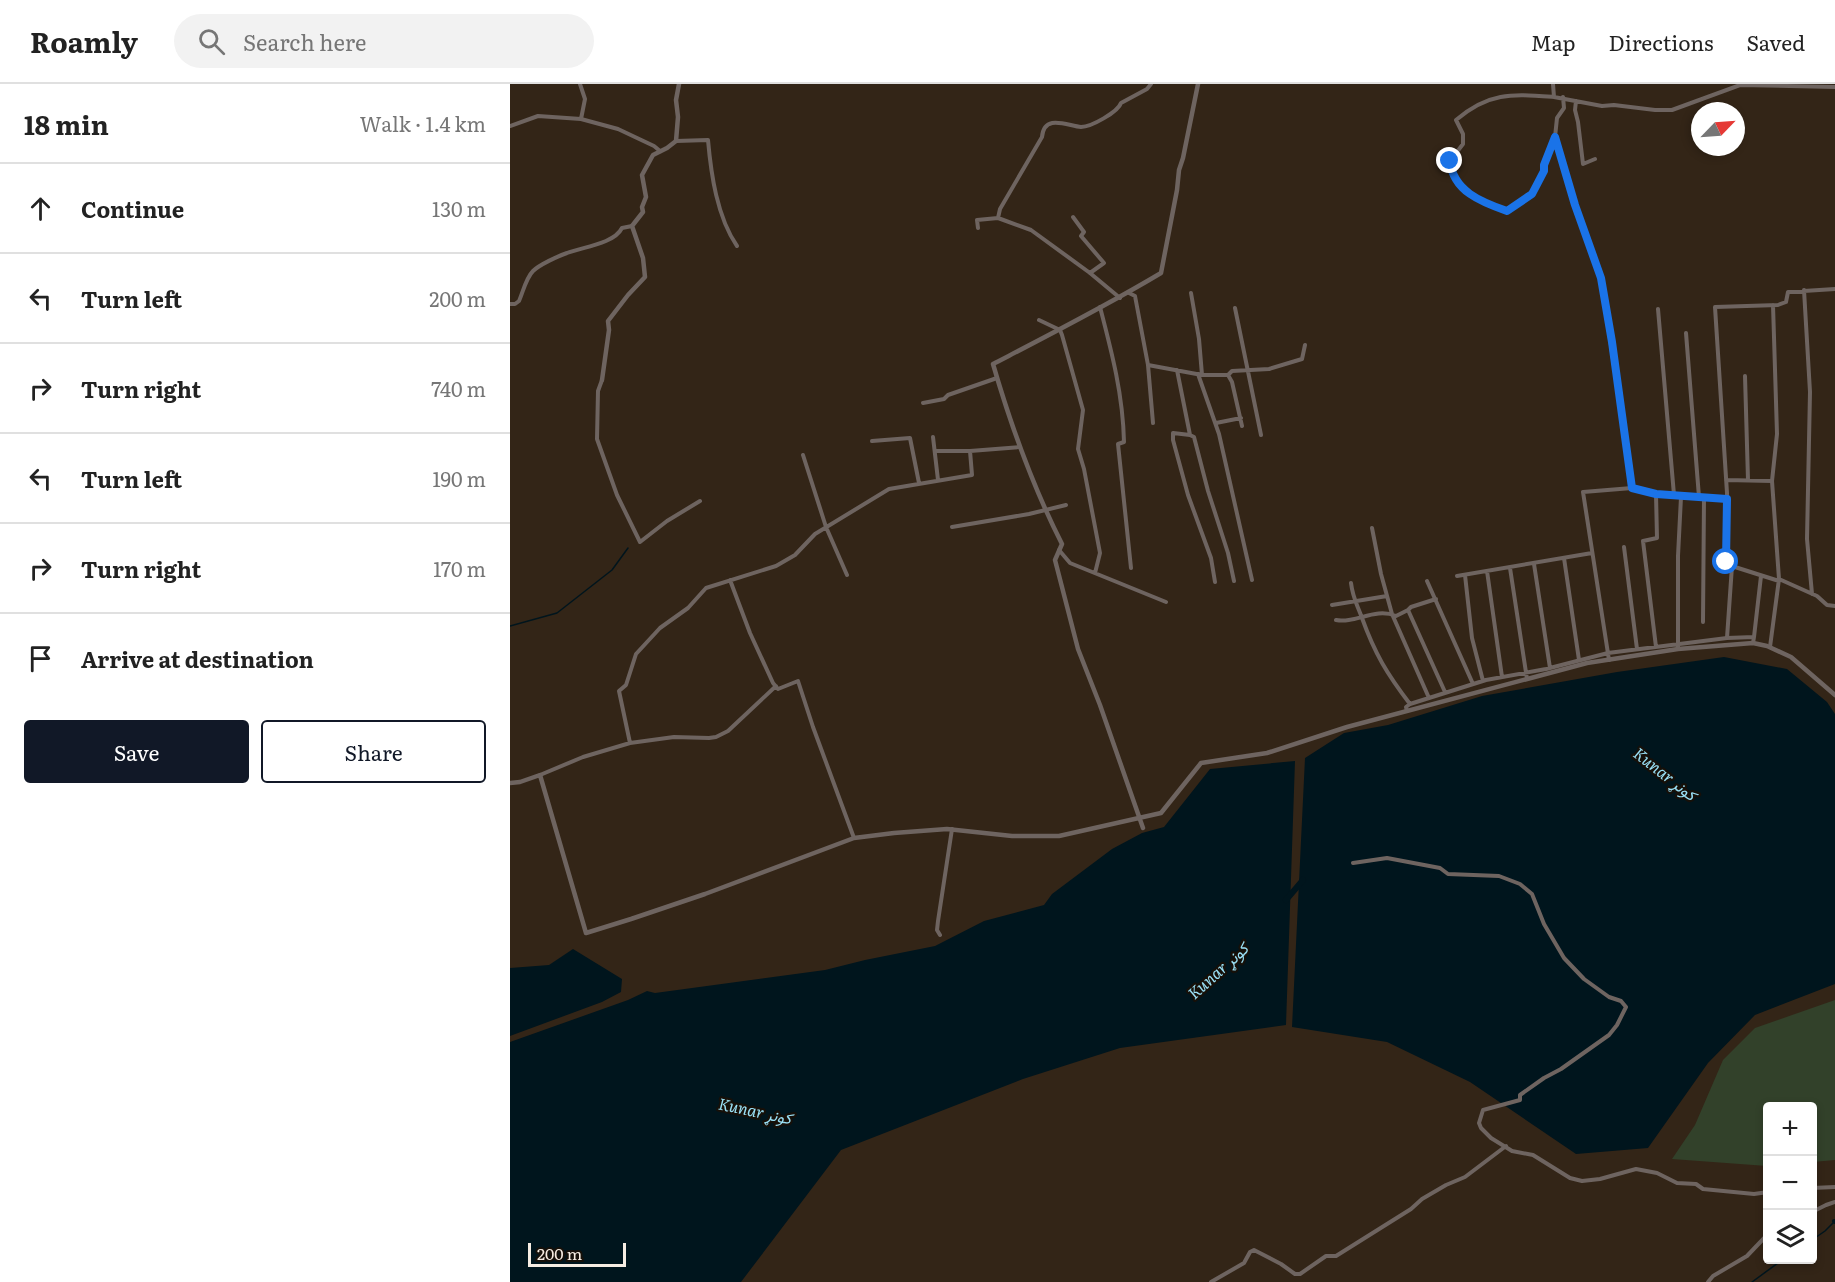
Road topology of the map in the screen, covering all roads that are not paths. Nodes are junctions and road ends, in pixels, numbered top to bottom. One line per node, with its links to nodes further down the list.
1 (580, 84): 10 (street)
2 (679, 84): 13 (street)
3 (1151, 84): 17 (street)
4 (1198, 84): 24 (street)
5 (1553, 84): 7 (street)
6 (1835, 87): 9 (street)
7 (1554, 97): 8 (street); 12 (street)
8 (1563, 97): 9 (street); 12 (street)
9 (1576, 101): 15 (street)
10 (581, 119): 11 (street); 14 (street)
11 (510, 126)
12 (1555, 137): 62 (street)
13 (676, 141): 14 (street); 20 (street)
14 (660, 151): 18 (street)
15 (1595, 159)
16 (1073, 217): 21 (street)
17 (998, 218): 19 (street); 21 (street)
18 (632, 226): 27 (street); 43 (street)
19 (978, 228)
20 (737, 246)
21 (1090, 273): 26 (street)
22 (1835, 289): 23 (street)
23 (1803, 290): 28 (street); 96 (street)
24 (1129, 293): 26 (street); 36 (street)
25 (1191, 293): 39 (street)
26 (1120, 298): 29 (street)
27 (510, 304)
28 (1773, 305): 58 (street); 60 (street)
29 (1100, 307): 33 (street); 81 (street)
30 (1235, 308): 37 (street)
31 (1658, 309): 64 (street)
32 (1039, 320): 33 (street)
33 (1060, 330): 42 (street); 84 (street)
34 (1686, 333): 66 (street)
35 (1305, 345): 37 (street)
36 (1148, 365): 38 (street); 46 (street)
37 (1248, 369): 40 (street); 50 (street)
38 (1177, 370): 39 (street); 49 (street)
39 (1200, 375): 40 (street); 47 (street)
40 (1228, 375): 45 (street)
41 (1745, 376): 59 (street)
42 (997, 378): 44 (street); 53 (street)
43 (602, 380): 68 (street)
44 (923, 403)
45 (1241, 418): 47 (street); 48 (street)
46 (1154, 423)
47 (1216, 423): 91 (street)
48 (1242, 426)
49 (1190, 435): 90 (street); 94 (street)
50 (1261, 435)
51 (933, 437): 55 (street)
52 (872, 441): 61 (street)
53 (1020, 447): 54 (street); 70 (street)
54 (970, 451): 55 (street); 57 (street)
55 (935, 452): 57 (street)
56 (803, 455): 71 (street)
57 (938, 480): 61 (street)
58 (1726, 480): 59 (street); 67 (street)
59 (1748, 480): 60 (street)
60 (1772, 481): 93 (street)
61 (919, 483): 71 (street)
62 (1632, 488): 63 (street); 76 (street)
63 (1656, 494): 64 (street); 111 (street)
64 (1674, 495): 65 (street)
65 (1681, 497): 66 (street); 110 (street)
66 (1701, 497): 67 (street); 107 (street)
67 (1727, 499): 80 (street)
68 (700, 501)
69 (1066, 505): 70 (street)
70 (1045, 510): 72 (street); 75 (street)
71 (826, 527): 85 (street); 89 (street)
72 (951, 527)
73 (1372, 528): 97 (street)
74 (1624, 547): 113 (street)
75 (1059, 550): 84 (street); 132 (street)
76 (1592, 553): 77 (street); 114 (street)
77 (1564, 558): 79 (street); 115 (street)
78 (1716, 561): 80 (street)
79 (1534, 564): 82 (street); 117 (street)
80 (1732, 566): 88 (street); 108 (street)
81 (1131, 568)
82 (1510, 568): 83 (street); 118 (street)
83 (1487, 571): 86 (street); 119 (street)
84 (1095, 573): 99 (street)
85 (847, 575)
86 (1465, 575): 87 (street); 121 (street)
87 (1457, 576)
88 (1761, 576): 93 (street); 109 (street)
89 (730, 580): 123 (street); 129 (street)
90 (1234, 580)
91 (1252, 580)
92 (1427, 580): 98 (street)
93 (1779, 580): 96 (street); 112 (street)
94 (1215, 582)
95 (1351, 583): 100 (street)
96 (1812, 594): 102 (street)
97 (1387, 596): 100 (street); 104 (street)
98 (1436, 599): 103 (street); 122 (street)
99 (1166, 602)
100 (1354, 602): 101 (street); 105 (street)
101 (1332, 605)
102 (1835, 606)
103 (1408, 610): 104 (street); 124 (street)
104 (1392, 614): 105 (street); 126 (street)
105 (1362, 616): 106 (street); 127 (street)
106 (1335, 620)
107 (1703, 622)
108 (1727, 638): 109 (street); 110 (street)
109 (1754, 640): 110 (street); 112 (street)
110 (1678, 646): 111 (street); 116 (street)
111 (1656, 647): 113 (street)
112 (1770, 647): 125 (street)
113 (1637, 649): 114 (street)
114 (1608, 653): 115 (street); 116 (street)
115 (1579, 660): 117 (street)
116 (1609, 660): 120 (street)
117 (1550, 668): 118 (street)
118 (1526, 672): 119 (street); 120 (street)
119 (1502, 677): 121 (street)
120 (1527, 679): 128 (street)
121 (1483, 681): 122 (street)
122 (1473, 684): 124 (street)
123 (776, 686): 129 (street); 135 (street)
124 (1445, 692): 126 (street)
125 (1835, 694)
126 (1429, 698): 127 (street)
127 (1410, 704): 128 (street)
128 (1407, 711): 132 (street)
129 (630, 743): 130 (street)
130 (540, 775): 131 (street); 135 (street)
131 (510, 783)
132 (1139, 818): 133 (street); 134 (street)
133 (1143, 828)
134 (952, 829): 135 (street); 137 (street)
135 (854, 838)
136 (1353, 863): 138 (street)
137 (940, 936)
138 (1506, 1146): 141 (street); 145 (street)
139 (1835, 1187): 140 (street)
140 (1817, 1188)
141 (1763, 1193)
142 (1835, 1202): 143 (street)
143 (1816, 1210)
144 (1763, 1238): 146 (street)
145 (1211, 1282)
146 (1708, 1282)

